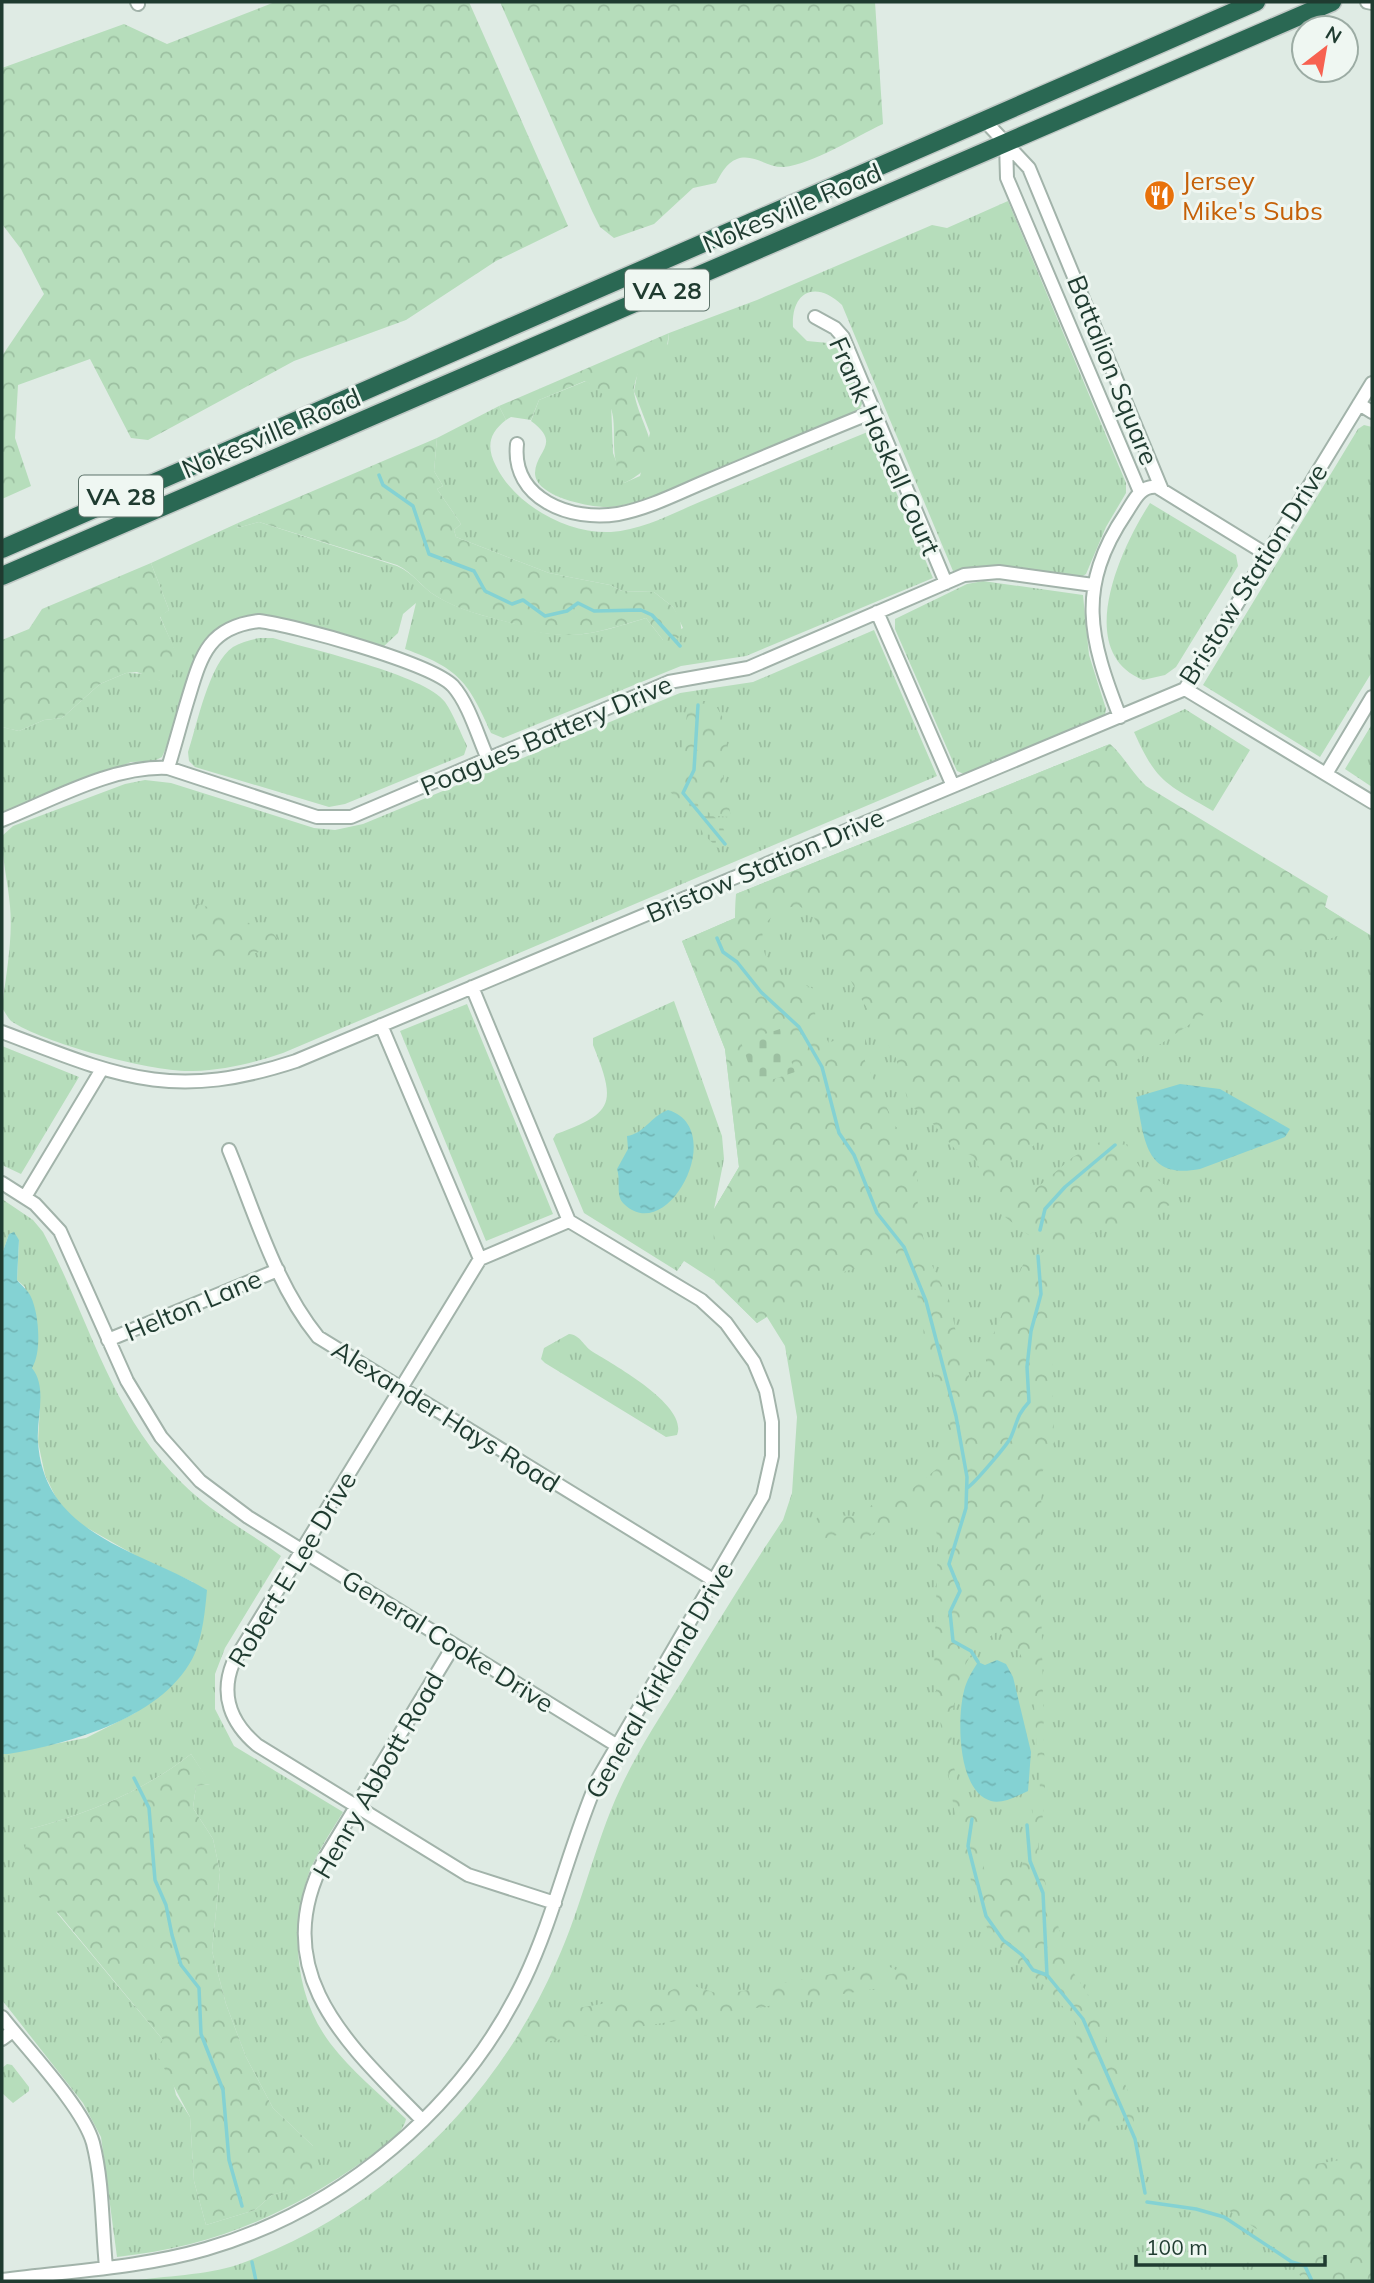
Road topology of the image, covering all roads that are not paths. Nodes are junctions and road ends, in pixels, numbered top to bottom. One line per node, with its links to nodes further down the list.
1 (1256, 2): 5 (highway, Nokesville Road / VA 28)
2 (1332, 2): 6 (highway, Nokesville Road / VA 28)
3 (1367, 2): 4 (street)
4 (1372, 3)
5 (983, 119): 6 (street, Battalion Square); 15 (highway, Nokesville Road / VA 28)
6 (1006, 143): 13 (street, Battalion Square); 14 (street, Battalion Square); 17 (highway, Nokesville Road / VA 28)
7 (815, 317): 10 (street, Frank Haskell Court)
8 (1372, 383): 9 (street, Bristow Station Drive)
9 (1359, 404): 11 (street); 16 (street, Bristow Station Drive)
10 (873, 412): 12 (street); 18 (street, Frank Haskell Court)
11 (1372, 412)
12 (517, 444)
13 (1162, 490): 14 (street); 16 (street, Battalion Square)
14 (1140, 492): 19 (street)
15 (2, 549)
16 (1266, 554): 21 (street, Bristow Station Drive)
17 (2, 576)
18 (946, 583): 19 (street, Poagues Battery Drive); 20 (street, Poagues Battery Drive)
19 (1093, 585): 23 (street)
20 (877, 612): 24 (street, Poagues Battery Drive); 27 (street)
21 (1185, 689): 23 (street, Bristow Station Drive); 26 (street)
22 (1372, 697): 26 (street)
23 (1120, 717): 27 (street, Bristow Station Drive)
24 (488, 759): 25 (street, Poagues Battery Drive); 25 (street)
25 (168, 768): 29 (street, Poagues Battery Drive)
26 (1326, 774): 28 (street)
27 (953, 786): 30 (street, Bristow Station Drive)
28 (1372, 802)
29 (2, 820)
30 (472, 987): 31 (street, Bristow Station Drive); 37 (street)
31 (381, 1025): 33 (street, Bristow Station Drive); 38 (street)
32 (2, 1032): 33 (street, Bristow Station Drive)
33 (102, 1069): 36 (street)
34 (229, 1150): 39 (street, Alexander Hays Road)
35 (2, 1183): 36 (street, General Cooke Drive)
36 (25, 1197): 40 (street, General Cooke Drive)
37 (569, 1221): 38 (street); 43 (street, General Kirkland Drive)
38 (480, 1259): 41 (street, Robert E Lee Drive)
39 (278, 1269): 40 (street, Helton Lane); 41 (street, Alexander Hays Road)
40 (108, 1340): 42 (street, General Cooke Drive)
41 (400, 1390): 42 (street, Robert E Lee Drive); 43 (street, Alexander Hays Road)
42 (302, 1551): 44 (street, General Cooke Drive); 46 (street, Robert E Lee Drive)
43 (715, 1581): 45 (street, General Kirkland Drive)
44 (454, 1645): 45 (street, General Cooke Drive); 46 (street, Henry Abbott Road)
45 (616, 1745): 47 (street, General Kirkland Drive)
46 (356, 1807): 47 (street, Robert E Lee Drive); 51 (street, Henry Abbott Road)
47 (555, 1903): 51 (street, General Kirkland Drive)
48 (2, 2017): 49 (street)
49 (13, 2031): 50 (street); 52 (street)
50 (2, 2039)
51 (422, 2120): 52 (street, General Kirkland Drive)
52 (106, 2267): 53 (street, General Kirkland Drive)
53 (2, 2280)

